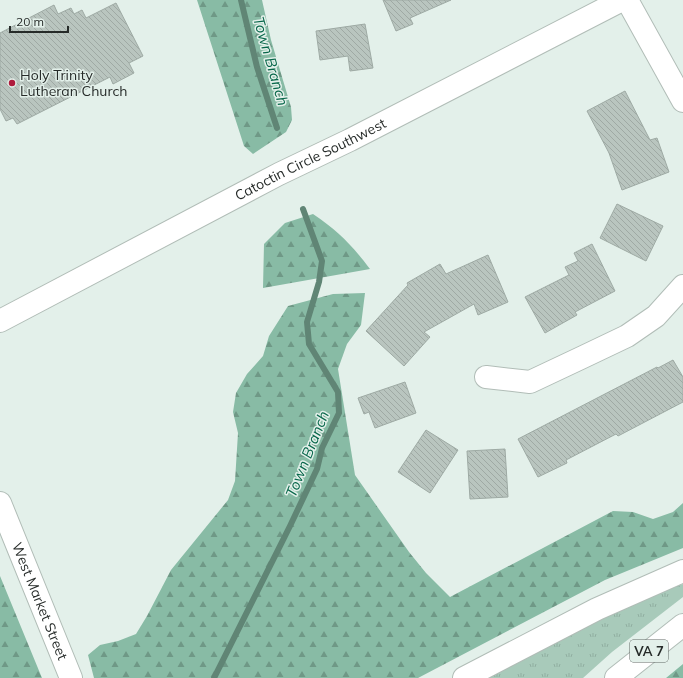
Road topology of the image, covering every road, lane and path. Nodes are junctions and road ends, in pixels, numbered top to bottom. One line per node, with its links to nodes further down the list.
1 (622, 0): 5 (main road, Catoctin Circle Southwest)
2 (627, 0): 3 (main road)
3 (683, 101)
4 (683, 286): 6 (main road)
5 (0, 321)
6 (486, 377)
7 (0, 503): 10 (main road, West Market Street)
8 (683, 571): 11 (main road)
9 (683, 626): 12 (main road, VA 7)
10 (71, 678)
11 (464, 678)
12 (616, 678)

